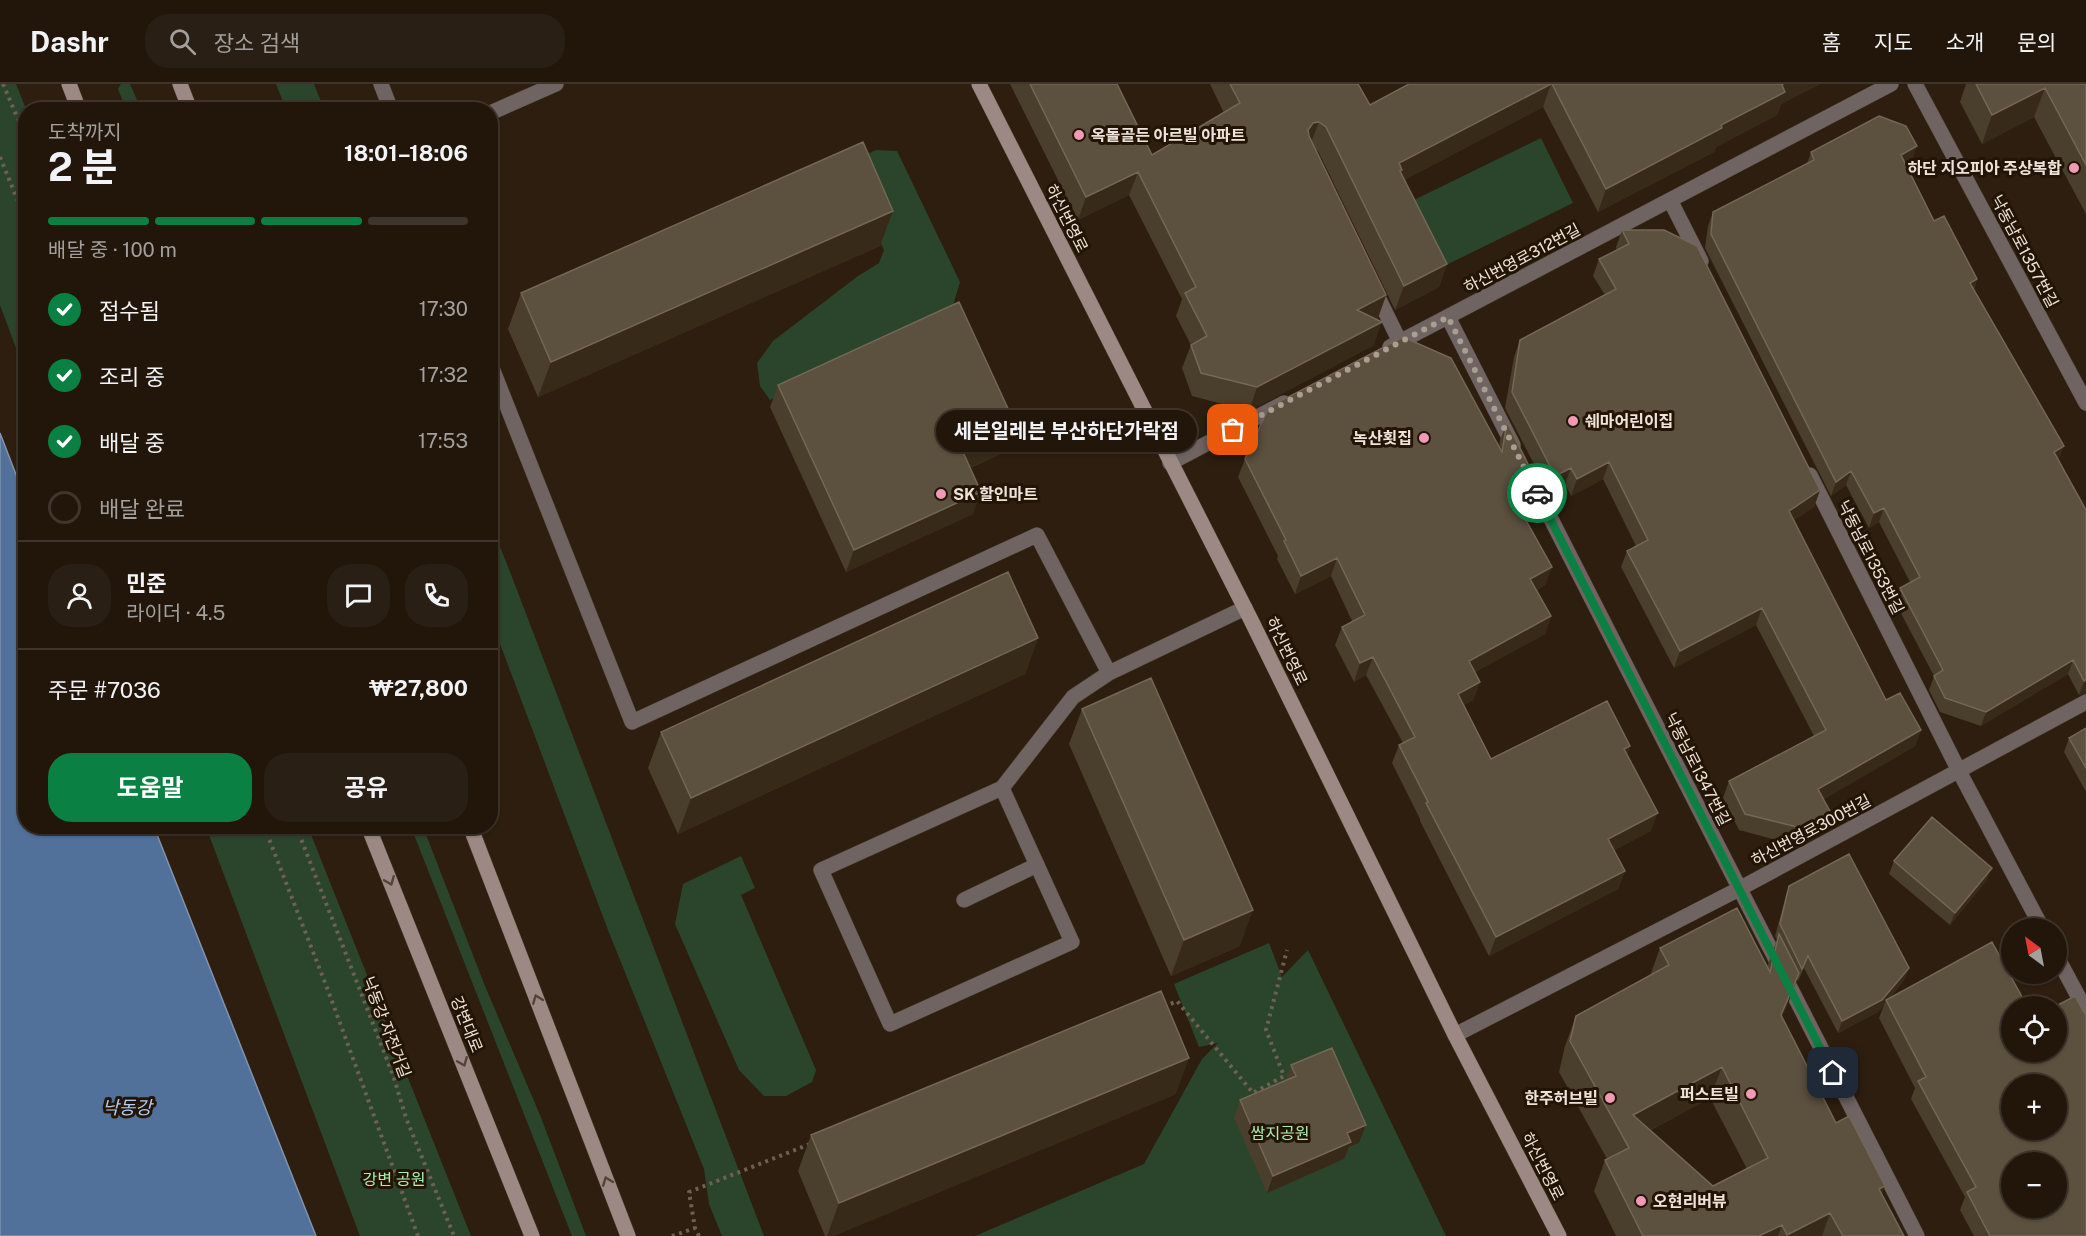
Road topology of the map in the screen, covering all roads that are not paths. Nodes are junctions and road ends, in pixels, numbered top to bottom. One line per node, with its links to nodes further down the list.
1 (69, 84): 8 (street)
2 (180, 84): 9 (street)
3 (381, 84): 10 (street)
4 (556, 84): 11 (street)
5 (979, 84): 21 (street, 하신번영로)
6 (1891, 84): 12 (street, 하신번영로312번길)
7 (1915, 84): 20 (street, 낙동남로1357번길)
8 (76, 102)
9 (187, 102)
10 (388, 102)
11 (498, 109)
12 (1670, 200): 14 (street); 15 (street, 하신번영로312번길)
13 (1365, 269): 16 (street)
14 (1707, 274)
15 (1448, 317): 16 (street, 하신번영로312번길); 31 (street, 낙동남로1347번길)
16 (1400, 342): 17 (street, 하신번영로312번길)
17 (1380, 353)
18 (498, 383): 24 (street)
19 (1296, 397): 21 (street)
20 (2086, 403)
21 (1170, 463): 23 (street, 하신번영로)
22 (1804, 464): 26 (street, 낙동남로1353번길)
23 (1245, 608): 24 (street); 36 (street, 하신번영로)
24 (1109, 673): 27 (street)
25 (2086, 702): 26 (street, 하신번영로300번길)
26 (1959, 771): 31 (street, 하신번영로300번길); 33 (street, 낙동남로1353번길)
27 (1002, 788): 30 (street); 30 (street)
28 (371, 834): 37 (street, 강변대로, one-way to 37)
29 (473, 834): 38 (street, one-way to 29)
30 (1037, 865): 32 (street)
31 (1739, 889): 36 (street, 하신번영로300번길); 40 (street, 낙동남로1347번길)
32 (964, 900)
33 (2037, 918)
34 (2067, 976): 35 (street)
35 (2086, 1011)
36 (1455, 1035): 39 (street, 하신번영로)
37 (532, 1236)
38 (628, 1236)
39 (1559, 1236)
40 (1917, 1236)

